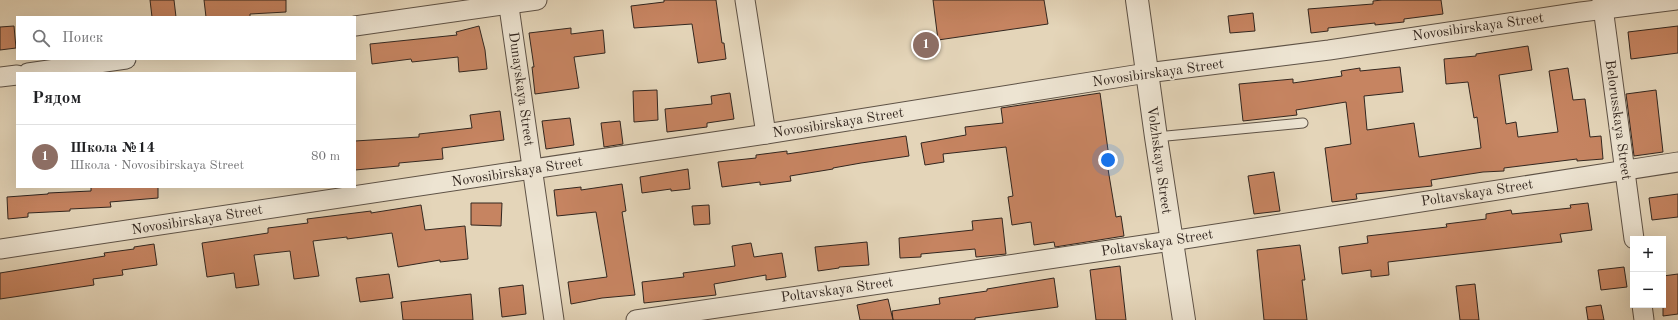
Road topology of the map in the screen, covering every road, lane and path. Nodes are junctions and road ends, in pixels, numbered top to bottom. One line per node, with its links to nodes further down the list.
1 (537, 0): 5 (street)
2 (745, 0): 14 (street)
3 (1137, 0): 10 (street, Volzhskaya Street)
4 (1676, 0): 6 (street, Novosibirskaya Street)
5 (509, 2): 7 (street); 17 (street, Dunayskaya Street)
6 (1603, 4): 10 (street, Novosibirskaya Street); 18 (street, Belorusskaya Street)
7 (356, 26)
8 (119, 60): 9 (street)
9 (35, 72)
10 (1147, 73): 14 (street, Novosibirskaya Street); 15 (street, Volzhskaya Street)
11 (16, 74): 12 (street)
12 (0, 77)
13 (1302, 123): 15 (lane)
14 (766, 134): 17 (street, Novosibirskaya Street)
15 (1156, 137): 20 (street, Volzhskaya Street)
16 (1678, 162): 18 (street, Poltavskaya Street)
17 (533, 170): 21 (street, Novosibirskaya Street); 23 (street, Dunayskaya Street)
18 (1624, 170): 19 (street, Belorusskaya Street); 20 (street, Poltavskaya Street)
19 (1634, 236)
20 (1172, 241): 24 (street, Poltavskaya Street); 25 (street, Volzhskaya Street)
21 (0, 249)
22 (1642, 308): 26 (street)
23 (554, 320)
24 (636, 320)
25 (1184, 320)
26 (1644, 320)

